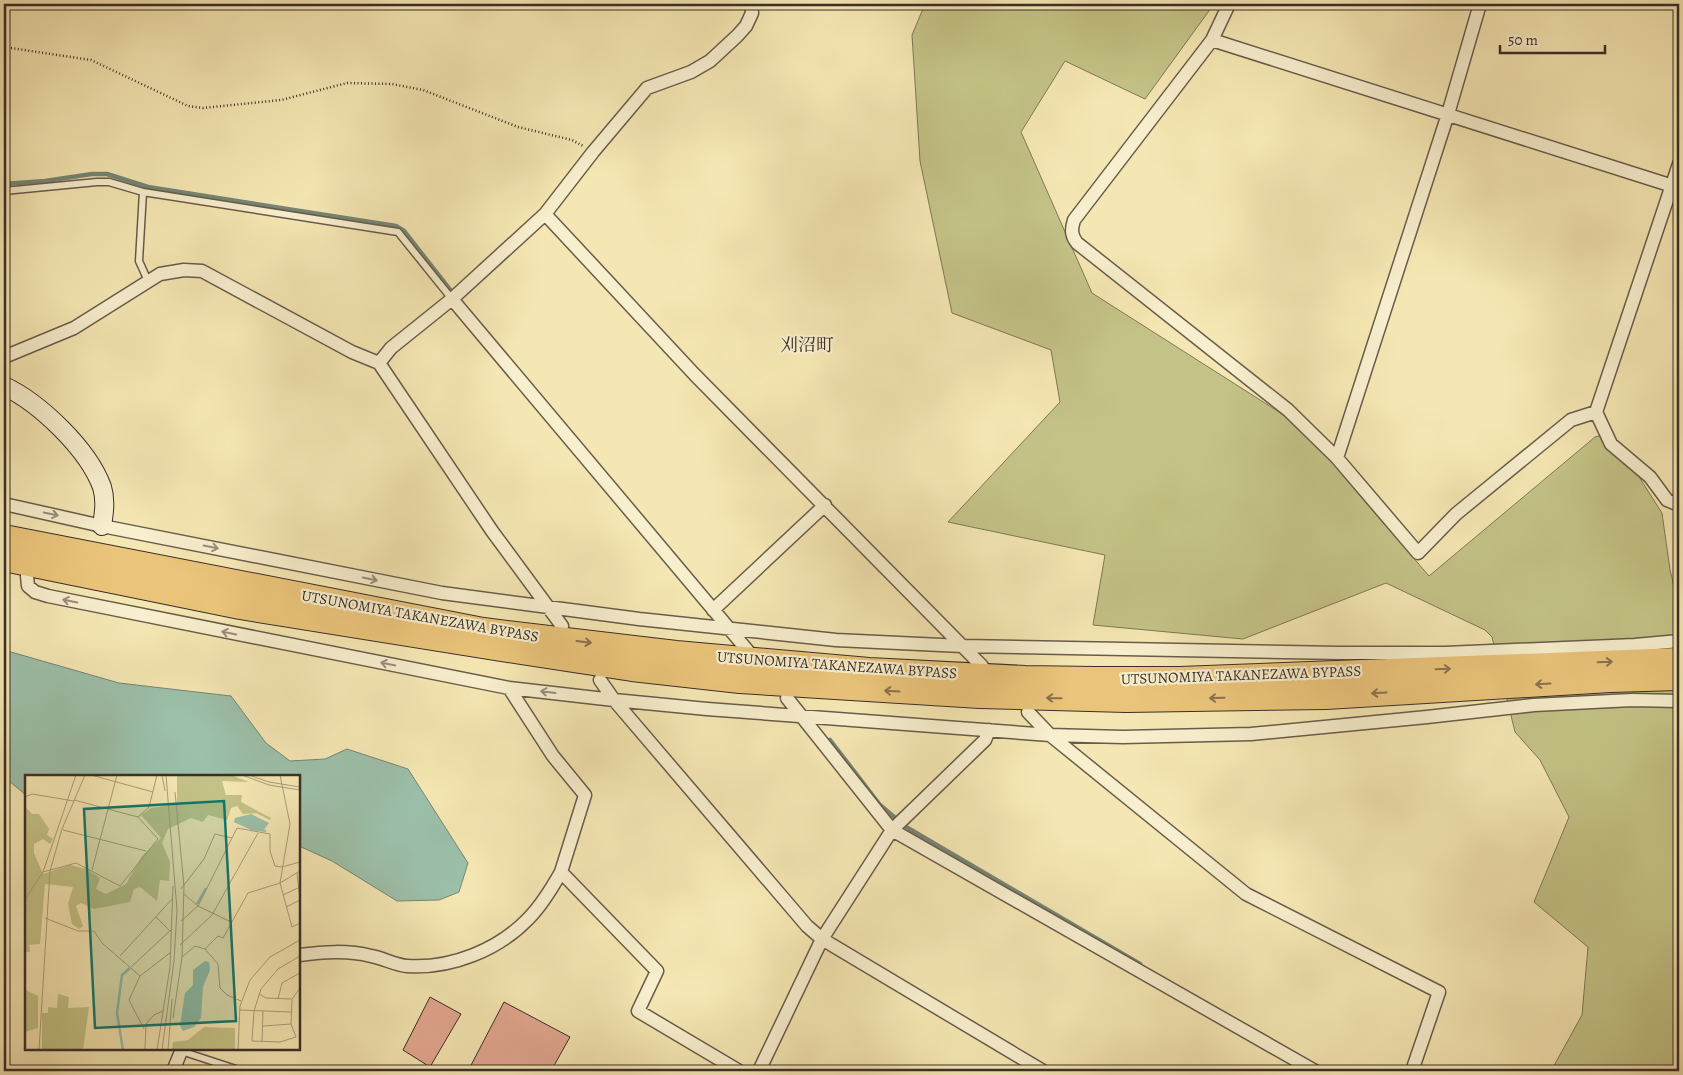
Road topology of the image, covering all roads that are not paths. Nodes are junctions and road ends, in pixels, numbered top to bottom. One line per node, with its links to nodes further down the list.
1 (751, 4): 10 (street)
2 (1229, 4): 4 (street)
3 (1480, 4): 5 (street)
4 (1212, 40): 5 (street); 17 (street)
5 (1448, 114): 7 (street); 17 (street)
6 (1679, 164): 7 (street)
7 (1676, 187): 16 (street)
8 (4, 191): 9 (lane)
9 (143, 192): 11 (lane); 12 (lane)
10 (545, 214): 12 (street); 19 (street)
11 (148, 281): 13 (street); 14 (street)
12 (452, 299): 14 (street); 29 (street)
13 (4, 356)
14 (379, 363): 28 (street)
15 (4, 386): 22 (street)
16 (1596, 412): 17 (street); 20 (street)
17 (1337, 458)
18 (4, 504): 22 (street, one-way to 22)
19 (825, 505): 29 (street); 33 (street)
20 (1679, 506)
21 (4, 522): 26 (highway)
22 (102, 526): 28 (street, one-way to 28)
23 (4, 538): 26 (highway, UTSUNOMIYA TAKANEZAWA BYPASS)
24 (4, 559): 27 (highway, UTSUNOMIYA TAKANEZAWA BYPASS)
25 (15, 575): 27 (highway); 39 (street, one-way to 25)
26 (312, 597): 35 (highway, UTSUNOMIYA TAKANEZAWA BYPASS, one-way to 35)
27 (198, 599): 37 (highway, UTSUNOMIYA TAKANEZAWA BYPASS, one-way to 27)
28 (549, 608): 30 (street); 31 (street)
29 (713, 610): 31 (street)
30 (562, 626)
31 (730, 630): 33 (street); 34 (street)
32 (1679, 641): 33 (street)
33 (962, 646): 36 (street)
34 (748, 651)
35 (1679, 660)
36 (982, 666)
37 (1679, 678)
38 (600, 680): 41 (street)
39 (509, 688): 41 (street, one-way to 39); 48 (street)
40 (787, 698): 44 (street)
41 (614, 700): 44 (street); 49 (street)
42 (1679, 701): 46 (street)
43 (1028, 712): 46 (street)
44 (802, 716): 45 (street); 47 (street)
45 (989, 730): 46 (street); 47 (street)
46 (1050, 735): 58 (street)
47 (892, 830): 49 (street); 57 (street)
48 (561, 872): 50 (street); 54 (street)
49 (822, 939): 55 (street); 56 (street)
50 (300, 955)
51 (181, 1050): 52 (street); 53 (lane)
52 (173, 1071)
53 (242, 1071)
54 (739, 1071)
55 (759, 1071)
56 (1043, 1071)
57 (1315, 1071)
58 (1412, 1071)

